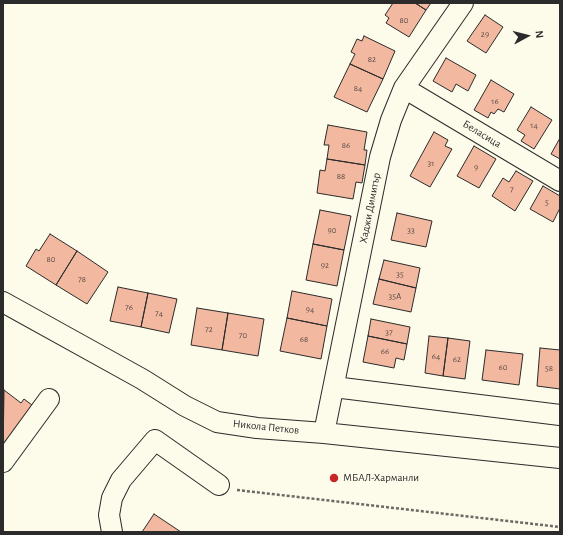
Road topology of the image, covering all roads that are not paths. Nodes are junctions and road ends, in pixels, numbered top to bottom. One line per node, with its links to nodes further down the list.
1 (463, 3): 2 (street, Хаджи Димитър)
2 (404, 88): 3 (street, Беласица); 5 (street, Хаджи Димитър)
3 (560, 180)
4 (3, 302): 8 (street, Никола Петков)
5 (334, 387): 7 (street); 8 (street, Хаджи Димитър)
6 (49, 400): 10 (street)
7 (560, 415)
8 (324, 433): 9 (street, Никола Петков)
9 (560, 458)
10 (3, 462)
11 (219, 485): 12 (street)
12 (112, 532)

